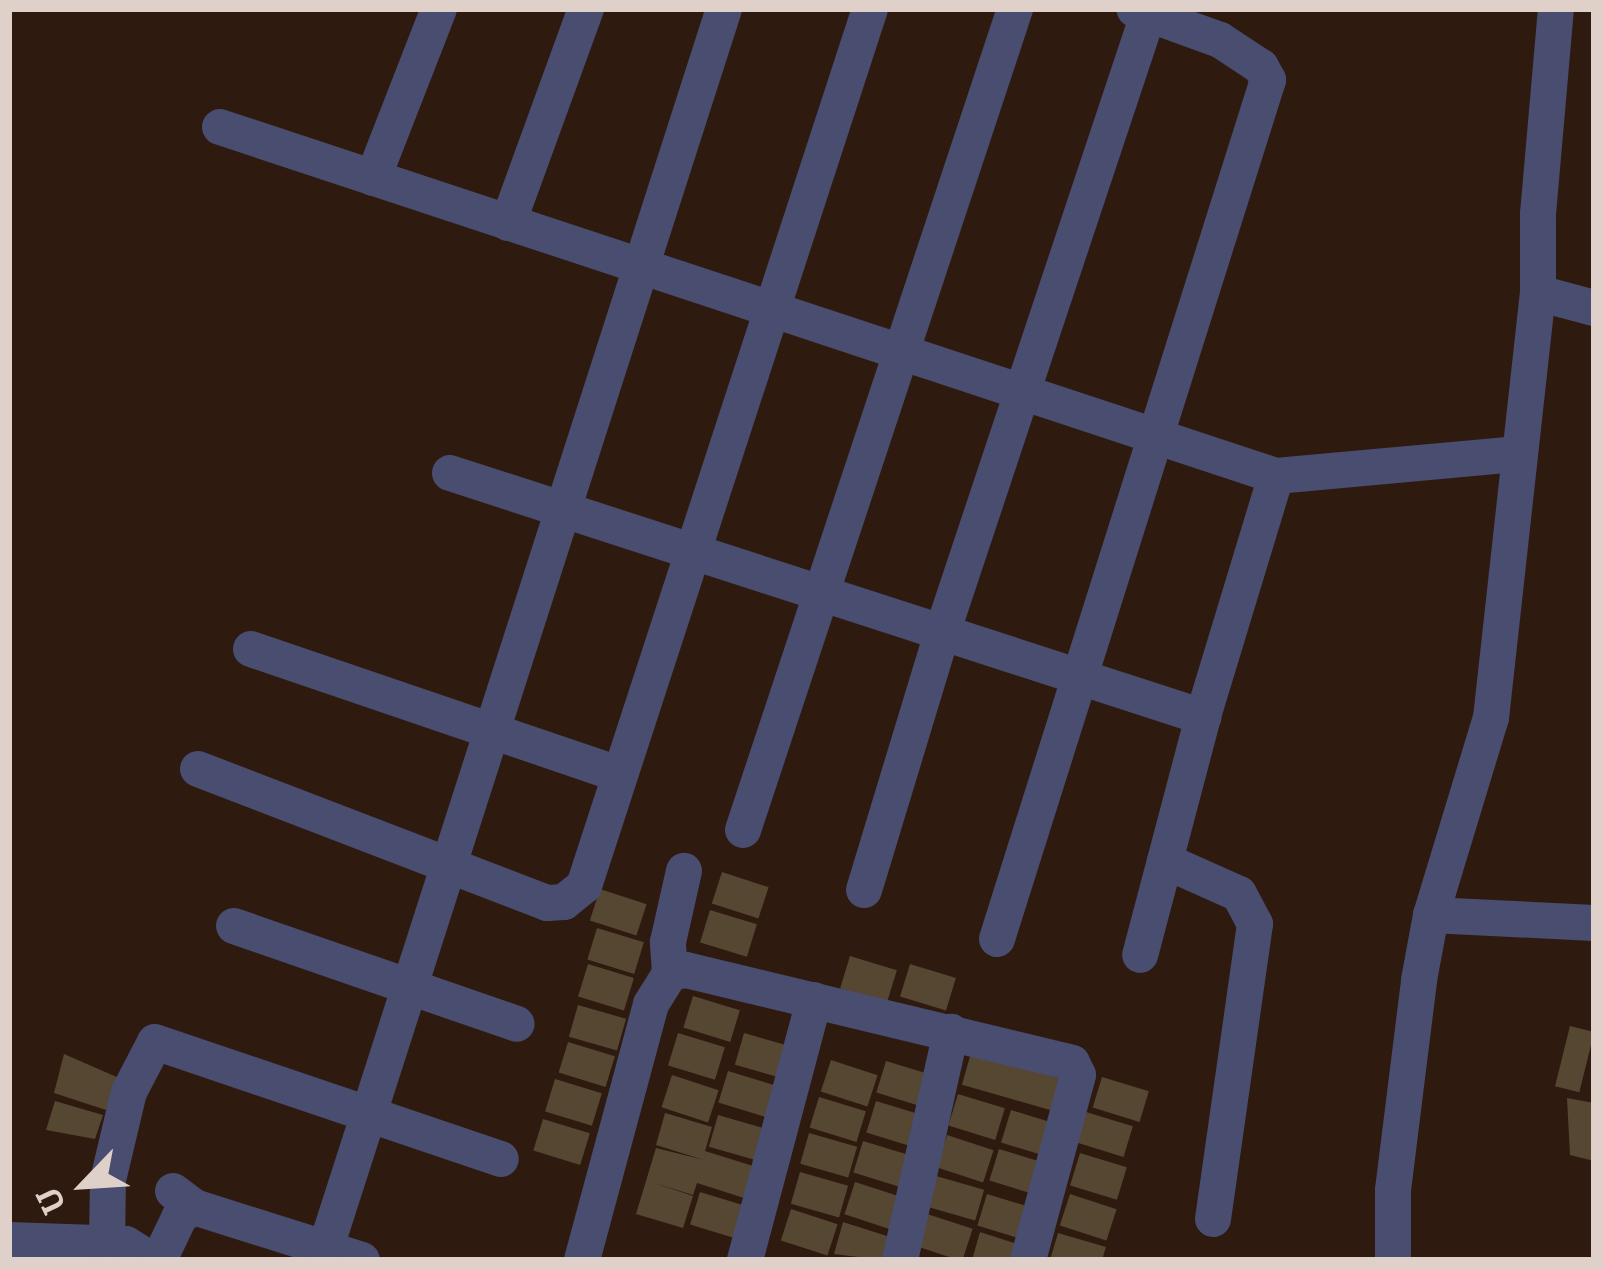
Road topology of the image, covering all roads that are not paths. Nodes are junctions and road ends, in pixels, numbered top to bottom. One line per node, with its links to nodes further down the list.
1 (439, 9): 10 (street)
2 (586, 9): 11 (street)
3 (724, 9): 12 (street)
4 (870, 9): 15 (street)
5 (1015, 9): 16 (street)
6 (1556, 9): 13 (street)
7 (1144, 11): 8 (street); 17 (street)
8 (1223, 25): 18 (street)
9 (220, 127): 10 (street)
10 (374, 178): 11 (street)
11 (508, 223): 12 (street)
12 (644, 268): 15 (street); 22 (street)
13 (1538, 293): 14 (street); 19 (street)
14 (1594, 308)
15 (774, 312): 16 (street); 23 (street)
16 (902, 353): 17 (street); 24 (street)
17 (1026, 393): 18 (street); 25 (street)
18 (1153, 433): 21 (street); 27 (street)
19 (1519, 454): 21 (street); 37 (street)
20 (450, 473): 22 (street)
21 (1276, 476): 28 (street)
22 (562, 511): 23 (street); 29 (street)
23 (693, 554): 24 (street); 31 (street)
24 (820, 594): 25 (street); 32 (street)
25 (942, 633): 27 (street); 36 (street)
26 (251, 649): 29 (street)
27 (1077, 676): 28 (street); 40 (street)
28 (1203, 717): 33 (street)
29 (492, 731): 31 (street); 34 (street)
30 (198, 770): 34 (street)
31 (619, 774): 34 (street)
32 (743, 830)
33 (1165, 861): 41 (street); 49 (street)
34 (449, 868): 43 (street)
35 (684, 871): 42 (street)
36 (865, 890)
37 (1431, 915): 38 (street); 58 (street)
38 (1594, 923)
39 (234, 926): 43 (street)
40 (997, 939)
41 (1140, 956)
42 (670, 974): 44 (street); 54 (street)
43 (409, 987): 45 (street); 47 (street)
44 (814, 1000): 46 (street); 55 (street)
45 (517, 1024)
46 (951, 1032): 56 (street); 57 (street)
47 (368, 1114): 48 (street); 51 (street); 52 (street)
48 (502, 1159)
49 (1214, 1219)
50 (9, 1240): 51 (street)
51 (107, 1242): 53 (street)
52 (347, 1256): 53 (street)
53 (156, 1260)
54 (582, 1260)
55 (745, 1260)
56 (900, 1260)
57 (1028, 1260)
58 (1393, 1260)

